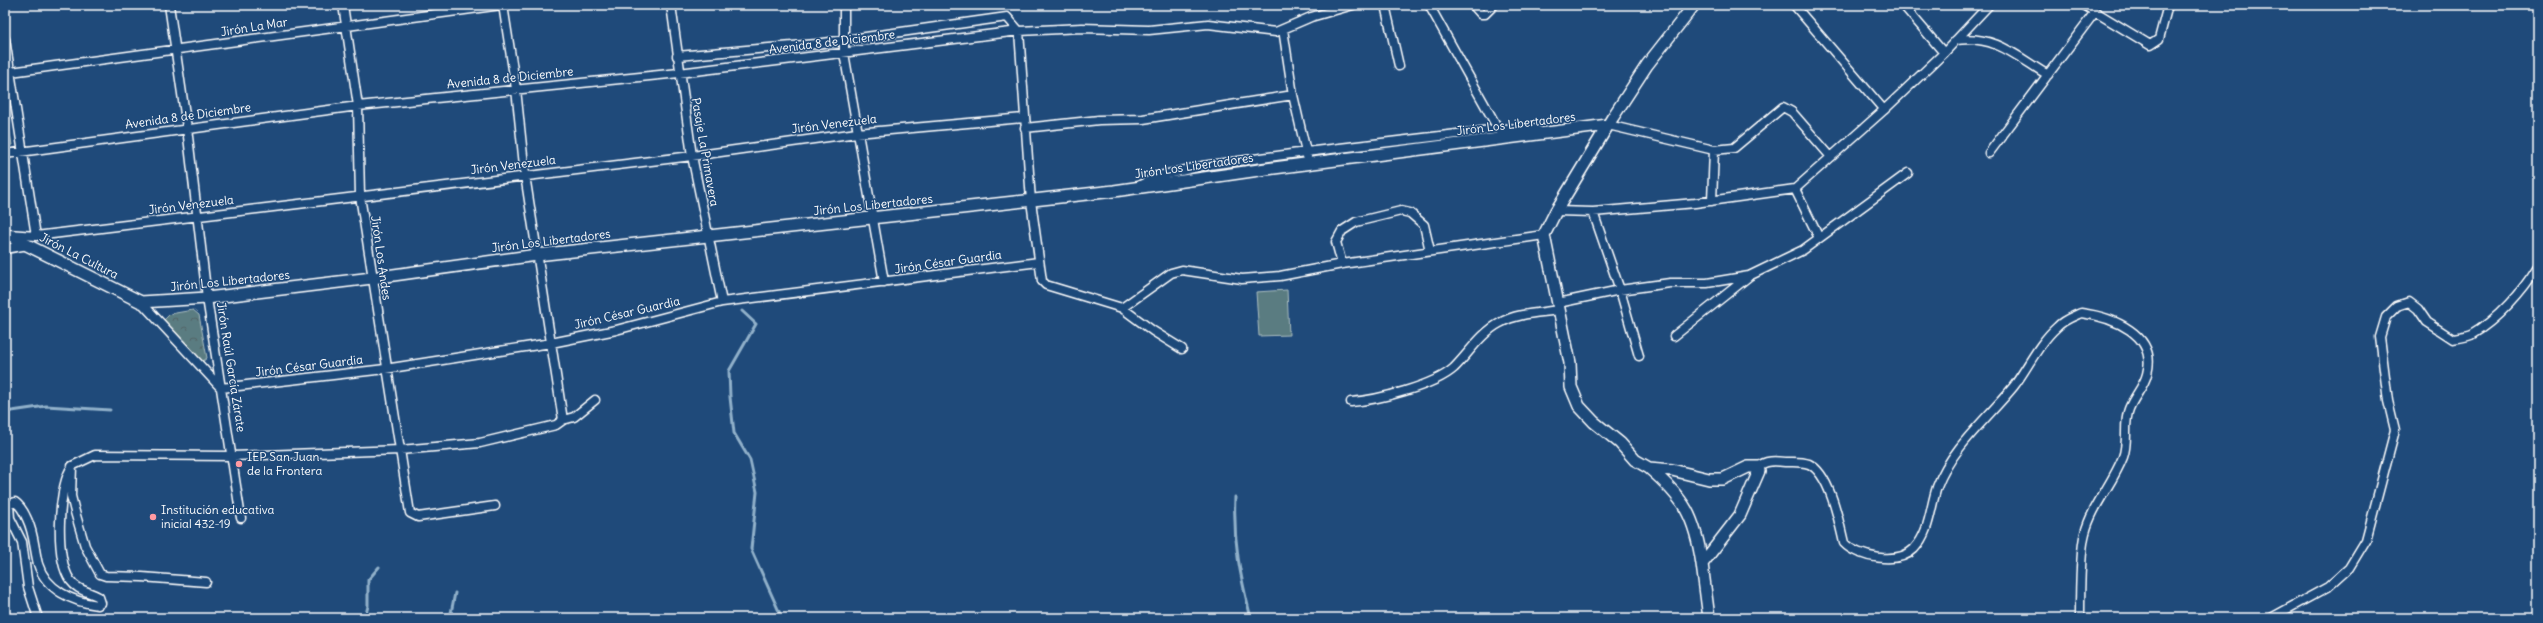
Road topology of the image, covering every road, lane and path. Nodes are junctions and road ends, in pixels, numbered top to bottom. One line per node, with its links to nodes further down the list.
1 (169, 5): 24 (street, Jirón Raúl García Zárate)
2 (343, 5): 18 (street, Jirón Los Andes)
3 (502, 5): 18 (street, Jirón La Mar); 32 (street)
4 (671, 5): 27 (street, Pasaje La Primavera)
5 (844, 5): 22 (street)
6 (1353, 5): 19 (street, Avenida 8 de Diciembre)
7 (1385, 5): 28 (street)
8 (1429, 5): 41 (street)
9 (1473, 5): 10 (street)
10 (1494, 5)
11 (1694, 5): 37 (street)
12 (1794, 5): 35 (street)
13 (1903, 5): 26 (street)
14 (1989, 5): 23 (street)
15 (2084, 5): 17 (street)
16 (2168, 5): 17 (street)
17 (2095, 12): 31 (street)
18 (346, 25): 24 (street, Jirón La Mar); 34 (street, Jirón Los Andes)
19 (1283, 29): 20 (street, Avenida 8 de Diciembre); 33 (street)
20 (1019, 31): 22 (street); 25 (street, Avenida 8 de Diciembre); 36 (street)
21 (5, 39): 29 (street)
22 (844, 39): 25 (street); 27 (street)
23 (1956, 40): 26 (street); 31 (street)
24 (175, 51): 29 (street, Jirón La Mar); 38 (street, Jirón Raúl García Zárate)
25 (844, 53): 30 (street, Avenida 8 de Diciembre); 40 (street)
26 (1944, 53): 35 (street)
27 (677, 56): 30 (street, Pasaje La Primavera)
28 (1399, 66)
29 (11, 72): 43 (street)
30 (679, 73): 32 (street, Avenida 8 de Diciembre); 47 (street, Pasaje La Primavera)
31 (2048, 75): 45 (street)
32 (516, 89): 34 (street, Avenida 8 de Diciembre); 51 (street)
33 (1293, 95): 39 (street); 44 (street)
34 (358, 106): 38 (street, Avenida 8 de Diciembre); 54 (street, Jirón Los Andes)
35 (1884, 110): 48 (street)
36 (1024, 118): 39 (street); 40 (street, Jirón Venezuela)
37 (1608, 125): 41 (street, Jirón Los Libertadores); 42 (street); 57 (street)
38 (187, 128): 43 (street, Avenida 8 de Diciembre); 59 (street, Jirón Raúl García Zárate)
39 (1025, 128): 55 (street)
40 (857, 132): 47 (street, Jirón Venezuela); 60 (street)
41 (1502, 134): 44 (street); 49 (street, Jirón Los Libertadores)
42 (1714, 150): 48 (street); 56 (street)
43 (21, 152): 46 (street, Avenida 8 de Diciembre); 64 (street)
44 (1306, 152): 49 (street); 52 (street)
45 (1989, 153)
46 (5, 154)
47 (692, 156): 51 (street, Jirón Venezuela); 63 (street, Pasaje La Primavera)
48 (1831, 157): 53 (street)
49 (1309, 164): 52 (street, Jirón Los Libertadores)
50 (1908, 172): 65 (street)
51 (525, 175): 54 (street, Jirón Venezuela); 69 (street)
52 (1130, 189): 55 (street, Jirón Los Libertadores)
53 (1795, 189): 56 (street); 65 (street)
54 (360, 196): 59 (street, Jirón Venezuela); 74 (street, Jirón Los Andes)
55 (1031, 201): 60 (street, Jirón Los Libertadores); 70 (street)
56 (1712, 201): 58 (street)
57 (1556, 211): 58 (street); 62 (street)
58 (1593, 212): 76 (street)
59 (197, 217): 64 (street, Jirón Venezuela); 77 (street, Jirón Raúl García Zárate)
60 (871, 219): 63 (street, Jirón Los Libertadores); 75 (street)
61 (5, 234): 64 (street, Jirón Venezuela); 66 (street, Jirón La Cultura)
62 (1544, 234): 68 (street); 80 (street)
63 (708, 235): 69 (street, Jirón Los Libertadores); 79 (street, Pasaje La Primavera)
64 (36, 236)
65 (1819, 238): 73 (street)
66 (29, 245): 67 (street); 78 (street, Jirón La Cultura)
67 (5, 249)
68 (1430, 251): 71 (street); 71 (street)
69 (537, 255): 74 (street, Jirón Los Libertadores); 83 (street)
70 (1039, 262): 75 (street, Jirón César Guardia); 81 (street)
71 (1342, 264): 81 (street)
72 (2538, 266): 103 (street)
73 (1749, 276): 76 (street); 82 (street)
74 (372, 278): 77 (street, Jirón Los Libertadores); 86 (street, Jirón Los Andes)
75 (884, 282): 79 (street, Jirón César Guardia)
76 (1620, 290): 80 (street); 85 (street)
77 (207, 298): 78 (street, Jirón Los Libertadores); 87 (street, Jirón Raúl García Zárate)
78 (141, 302): 87 (street)
79 (722, 302): 83 (street, Jirón César Guardia)
80 (1559, 306): 89 (street); 95 (street)
81 (1122, 308): 84 (street)
82 (1674, 336)
83 (551, 343): 86 (street, Jirón César Guardia); 90 (street)
84 (1182, 349)
85 (1639, 356)
86 (385, 369): 87 (street, Jirón César Guardia); 91 (street, Jirón Los Andes)
87 (221, 388): 92 (street, Jirón Raúl García Zárate)
88 (595, 400): 90 (street)
89 (1351, 402)
90 (560, 422): 91 (street)
91 (400, 450): 92 (street); 96 (street, Jirón Los Andes)
92 (233, 456): 93 (street); 97 (street, Jirón Raúl García Zárate)
93 (72, 466): 99 (street); 100 (street)
94 (1758, 467): 95 (street); 98 (street); 102 (street)
95 (1649, 468): 98 (street)
96 (495, 506)
97 (241, 518)
98 (1702, 564): 101 (street)
99 (206, 582)
100 (38, 618)
101 (1709, 618)
102 (2080, 618)
103 (2271, 618)

